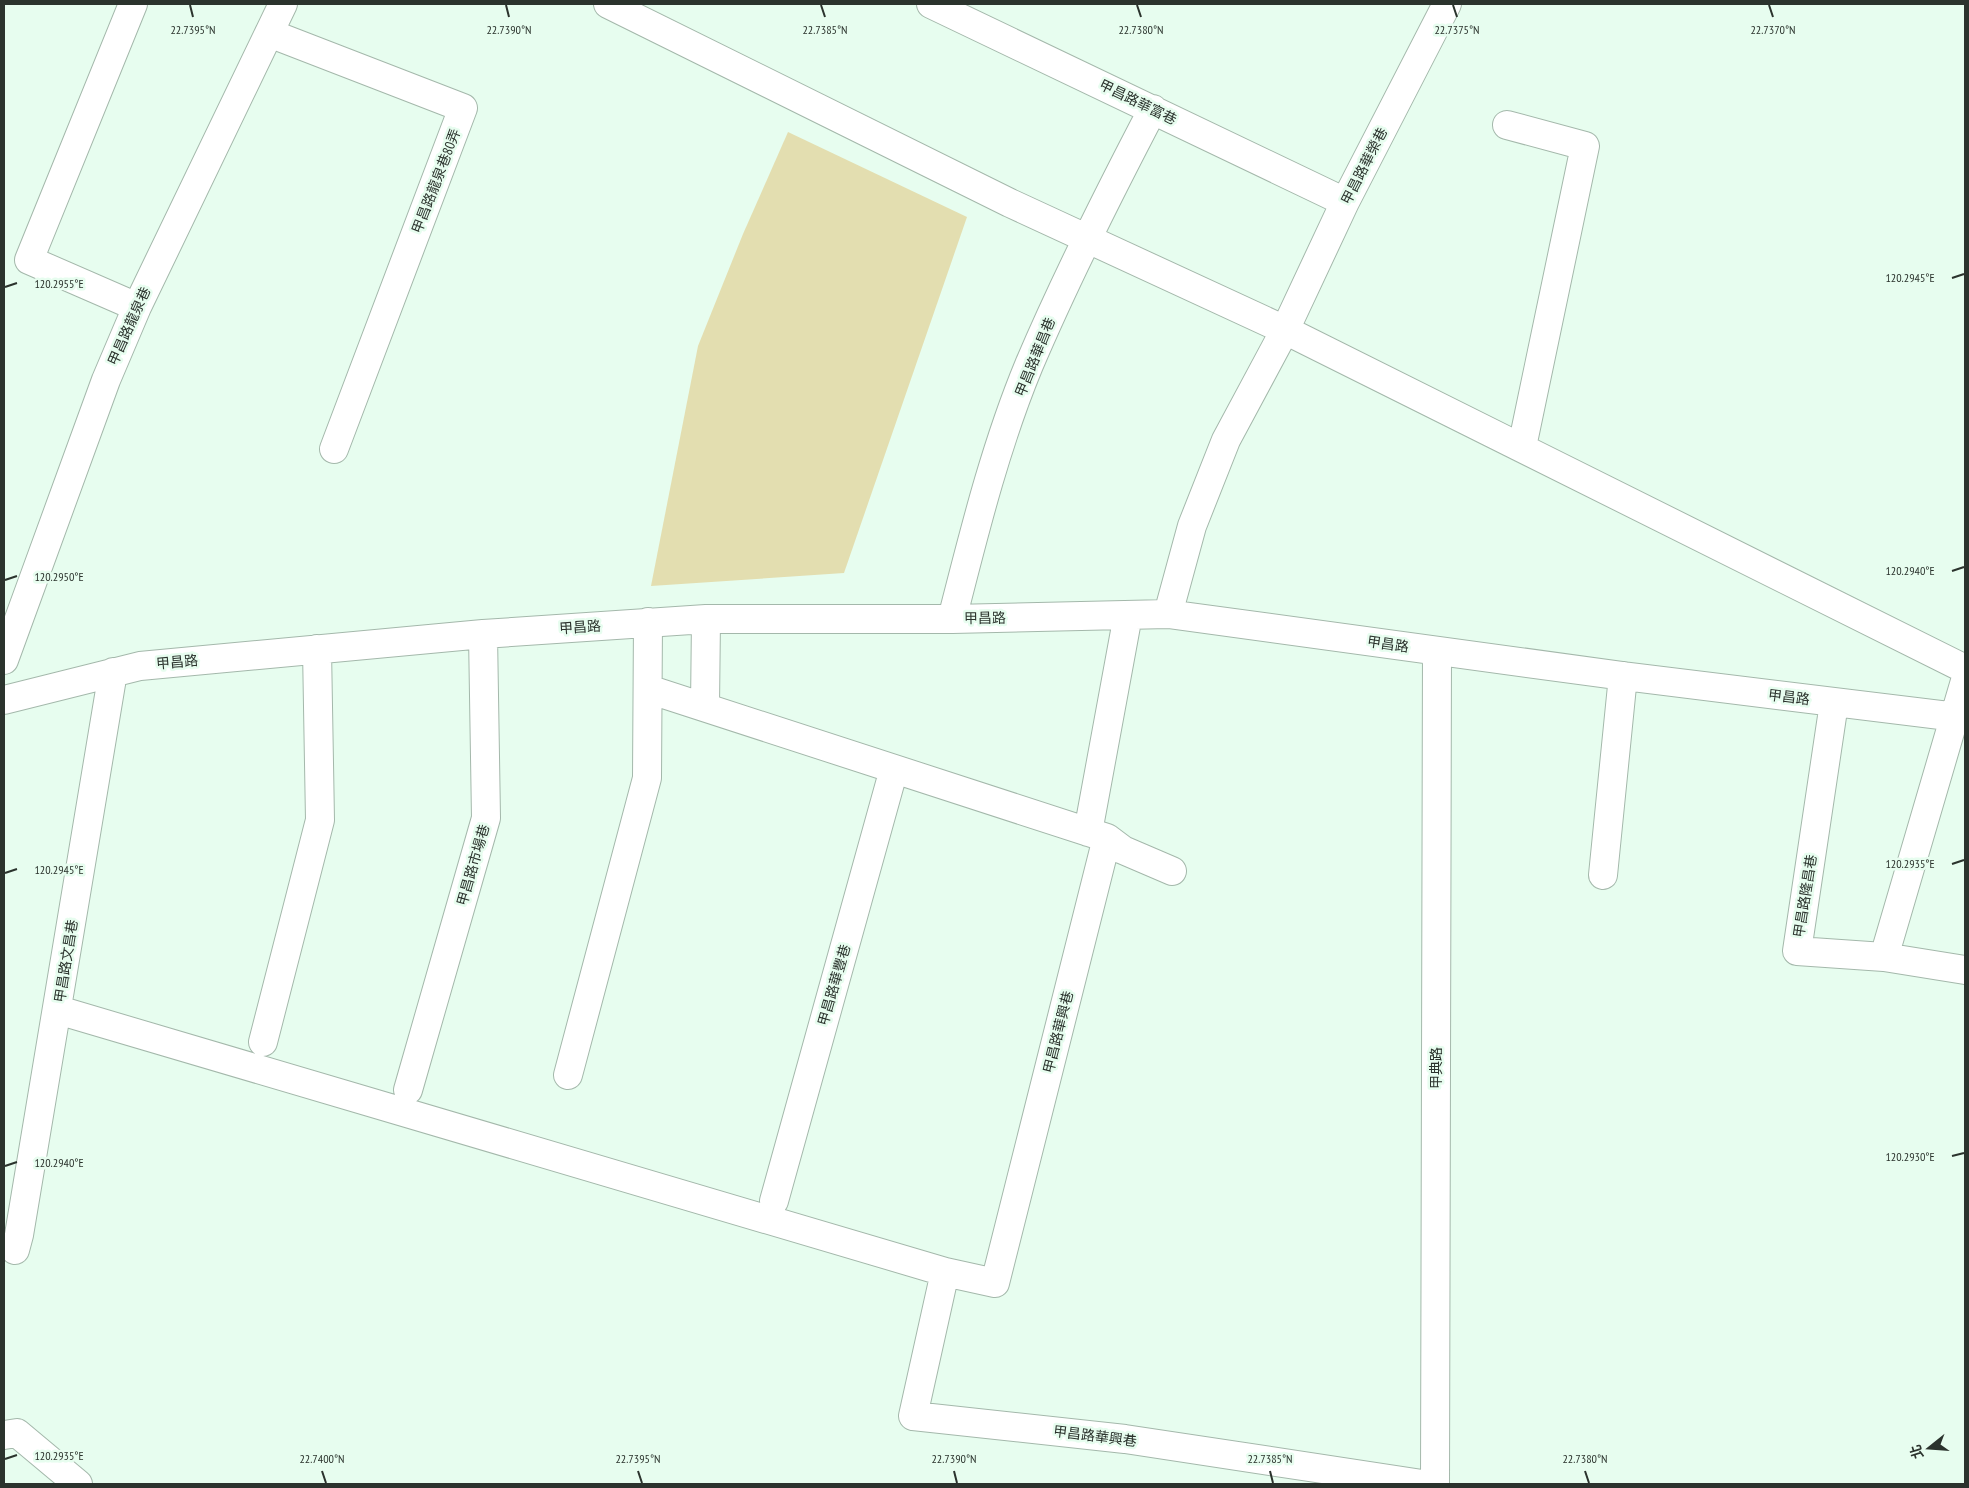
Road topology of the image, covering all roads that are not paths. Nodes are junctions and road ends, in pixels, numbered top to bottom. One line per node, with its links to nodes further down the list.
1 (133, 4): 11 (street)
2 (283, 4): 6 (street, 甲昌路龍泉巷)
3 (608, 4): 10 (street)
4 (931, 4): 7 (street, 甲昌路華富巷)
5 (1447, 4): 9 (street, 甲昌路華榮巷)
6 (268, 33): 11 (street, 甲昌路龍泉巷); 14 (street, 甲昌路龍泉巷80弄)
7 (1153, 109): 9 (street, 甲昌路華富巷); 10 (street, 甲昌路華昌巷)
8 (1507, 125): 13 (street)
9 (1345, 202): 12 (street, 甲昌路華榮巷)
10 (1086, 239): 12 (street); 18 (street, 甲昌路華昌巷)
11 (137, 306): 23 (street, 甲昌路龍泉巷)
12 (1285, 330): 13 (street); 15 (street, 甲昌路華榮巷)
13 (1522, 446): 24 (street)
14 (334, 449)
15 (1168, 614): 16 (street, 甲昌路); 22 (street, 甲昌路)
16 (1128, 615): 18 (street, 甲昌路); 34 (street, 甲昌路華興巷)
17 (706, 619): 18 (street, 甲昌路); 19 (street, 甲昌路); 31 (street)
18 (952, 619)
19 (648, 622): 20 (street, 甲昌路); 28 (street)
20 (483, 634): 21 (street, 甲昌路); 42 (street, 甲昌路市場巷)
21 (317, 649): 25 (street, 甲昌路); 40 (street)
22 (1437, 651): 26 (street, 甲昌路); 49 (street, 甲典路)
23 (4, 660)
24 (1965, 669)
25 (113, 672): 29 (street, 甲昌路); 39 (street, 甲昌路文昌巷)
26 (1623, 676): 30 (street, 甲昌路); 36 (street)
27 (1965, 681): 32 (street)
28 (648, 689): 31 (street); 41 (street)
29 (4, 700)
30 (1834, 703): 32 (street, 甲昌路); 37 (street, 甲昌路隆昌巷)
31 (706, 706): 33 (street)
32 (1959, 718): 37 (street)
33 (894, 768): 34 (street); 43 (street, 甲昌路華豐巷)
34 (1097, 835): 35 (street); 45 (street, 甲昌路華興巷)
35 (1172, 871)
36 (1603, 875)
37 (1884, 957): 38 (street, 甲昌路隆昌巷)
38 (1965, 970)
39 (58, 1010): 44 (street, 甲昌路文昌巷); 45 (street)
40 (263, 1042)
41 (568, 1075)
42 (408, 1090)
43 (774, 1201)
44 (14, 1250)
45 (945, 1272): 48 (street, 甲昌路華興巷)
46 (4, 1435): 47 (street)
47 (78, 1484)
48 (1422, 1484)
49 (1435, 1484)

